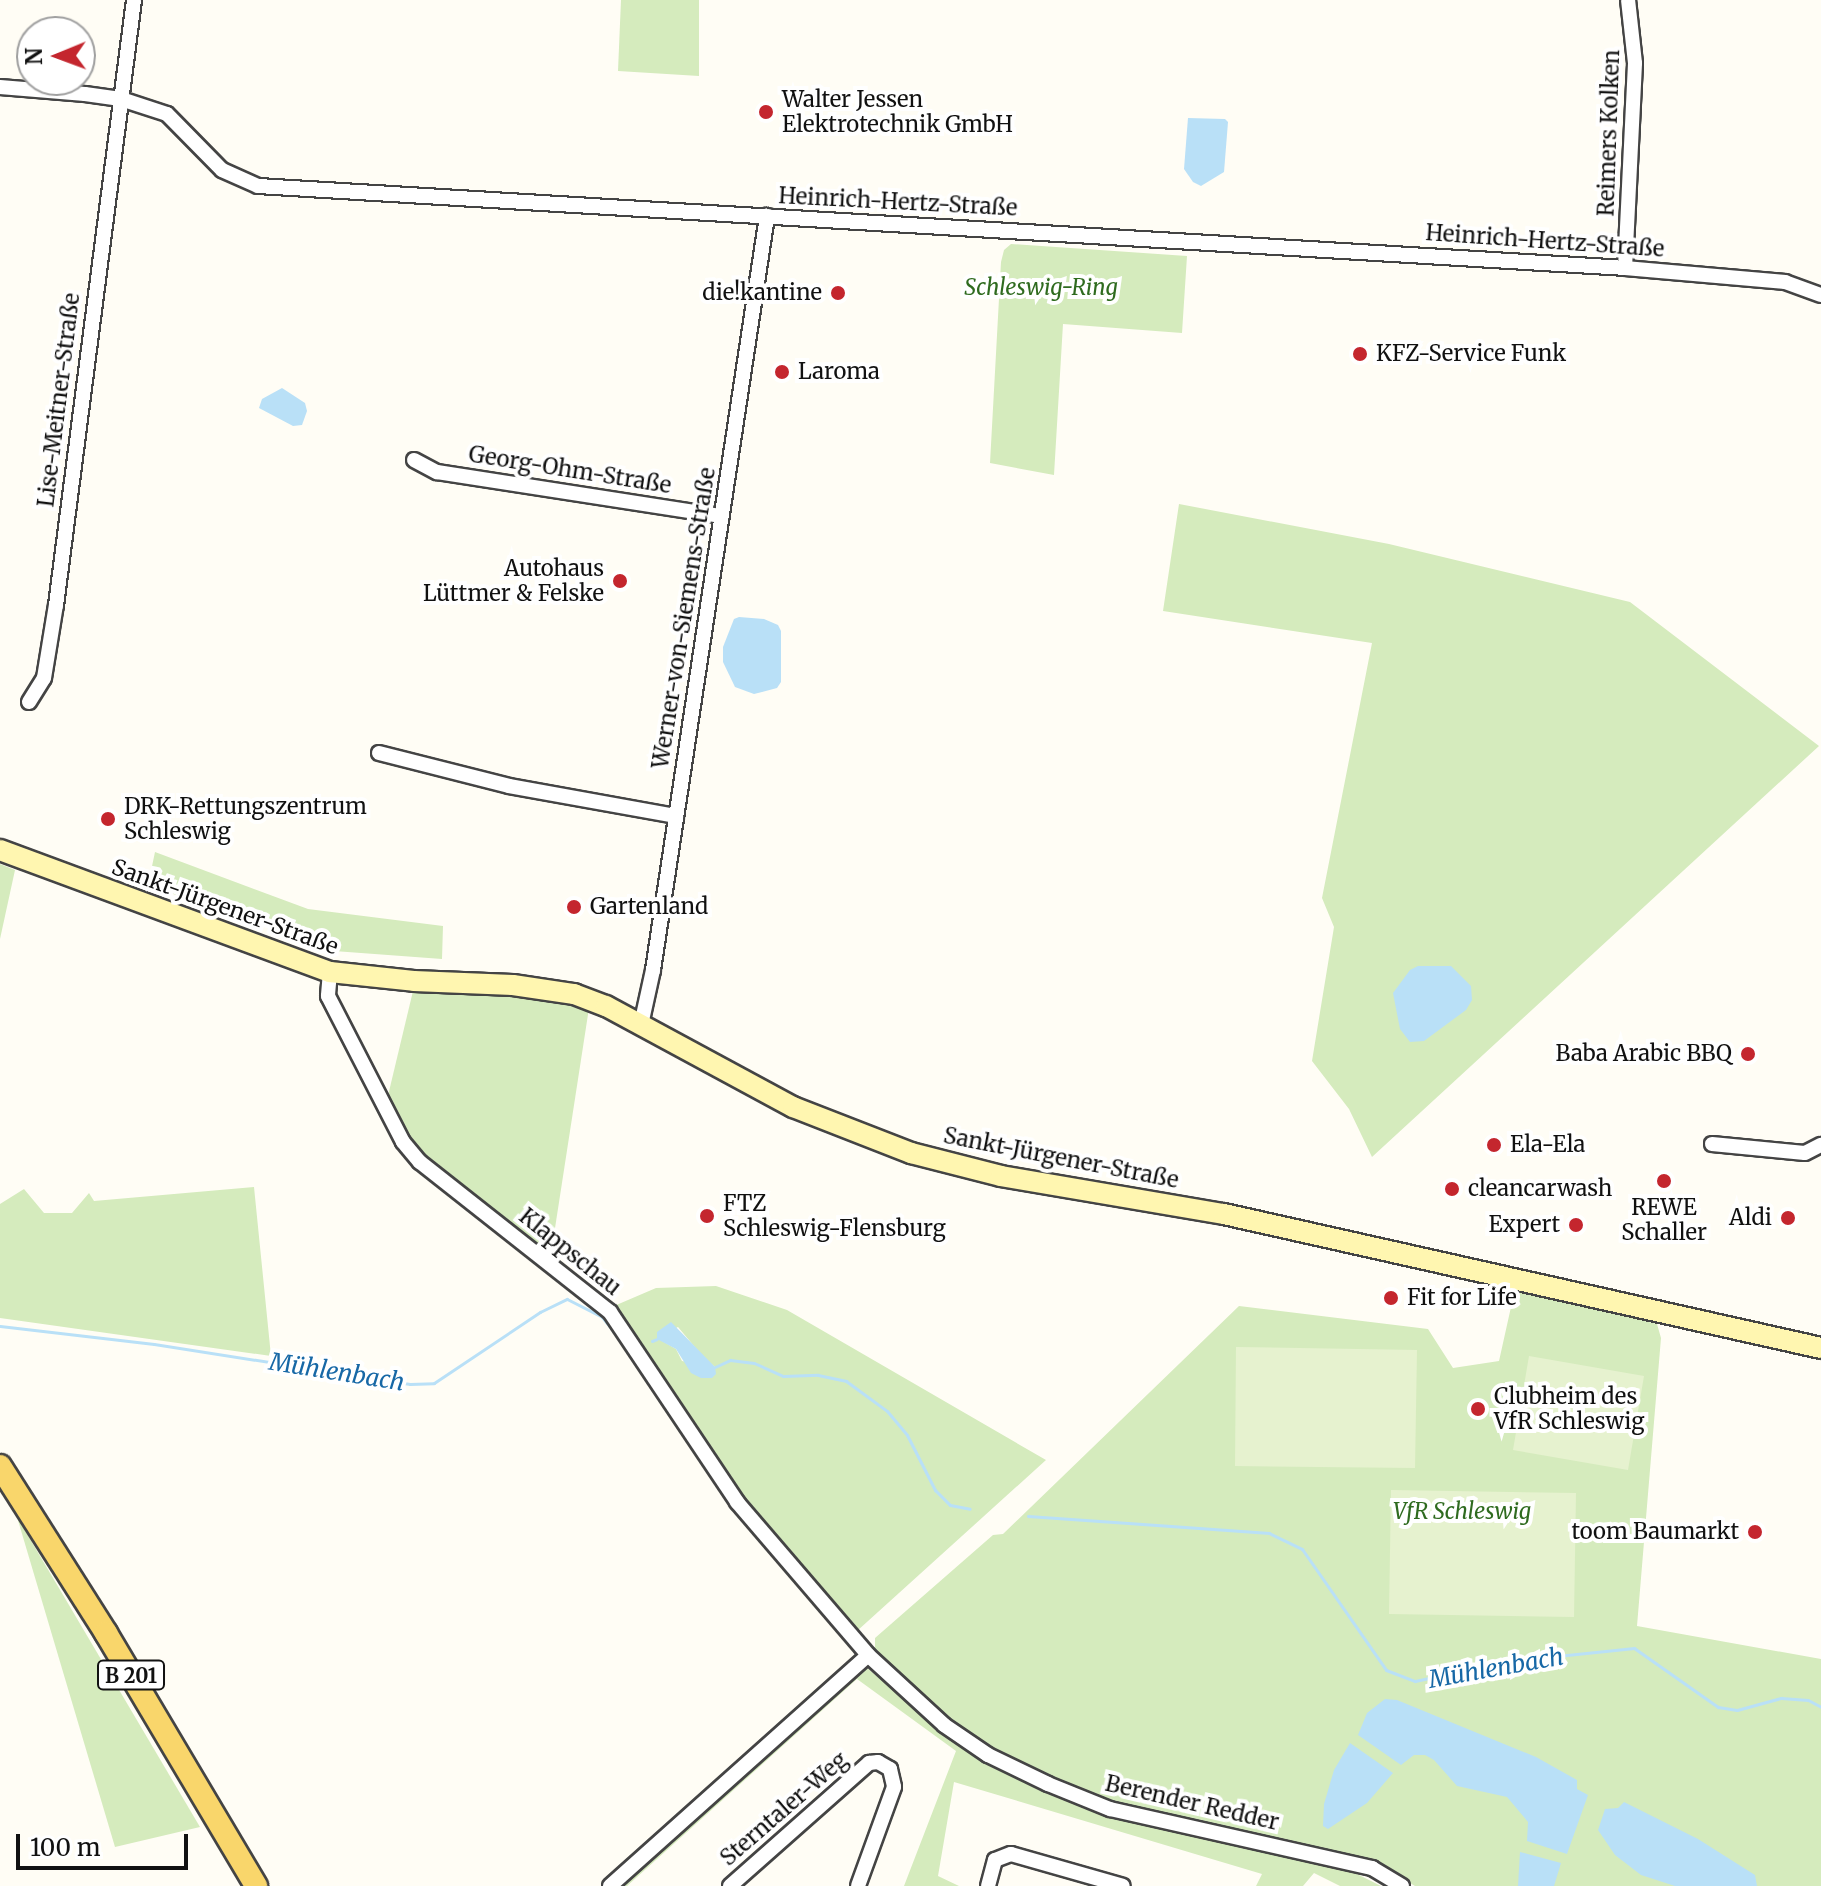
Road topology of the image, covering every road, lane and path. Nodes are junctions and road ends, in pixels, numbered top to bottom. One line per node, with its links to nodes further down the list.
1 (134, 0): 4 (street, Lise-Meitner-Straße)
2 (1628, 0): 6 (street, Reimers Kolken)
3 (0, 87): 4 (street, Heinrich-Hertz-Straße)
4 (121, 99): 5 (street, Heinrich-Hertz-Straße); 10 (street, Lise-Meitner-Straße)
5 (767, 216): 6 (street, Heinrich-Hertz-Straße); 9 (street, Werner-von-Siemens-Straße)
6 (1625, 268): 7 (street, Heinrich-Hertz-Straße)
7 (1821, 295)
8 (414, 460): 9 (street, Georg-Ohm-Straße)
9 (722, 516): 12 (street, Werner-von-Siemens-Straße)
10 (29, 702)
11 (379, 753): 12 (street)
12 (676, 816): 15 (street, Werner-von-Siemens-Straße)
13 (0, 850): 14 (street, Sankt-Jürgener-Straße)
14 (330, 972): 15 (street, Sankt-Jürgener-Straße); 20 (street, Klappschau)
15 (641, 1025): 18 (street, Sankt-Jürgener-Straße)
16 (1712, 1144): 17 (street)
17 (1821, 1145)
18 (1821, 1348)
19 (0, 1466): 22 (main road, B 201)
20 (863, 1649): 23 (street); 27 (street, Berender Redder)
21 (864, 1884): 24 (street, Sterntaler-Weg)
22 (256, 1886)
23 (610, 1886)
24 (730, 1886)
25 (988, 1886): 26 (street)
26 (1123, 1886)
27 (1402, 1886)

